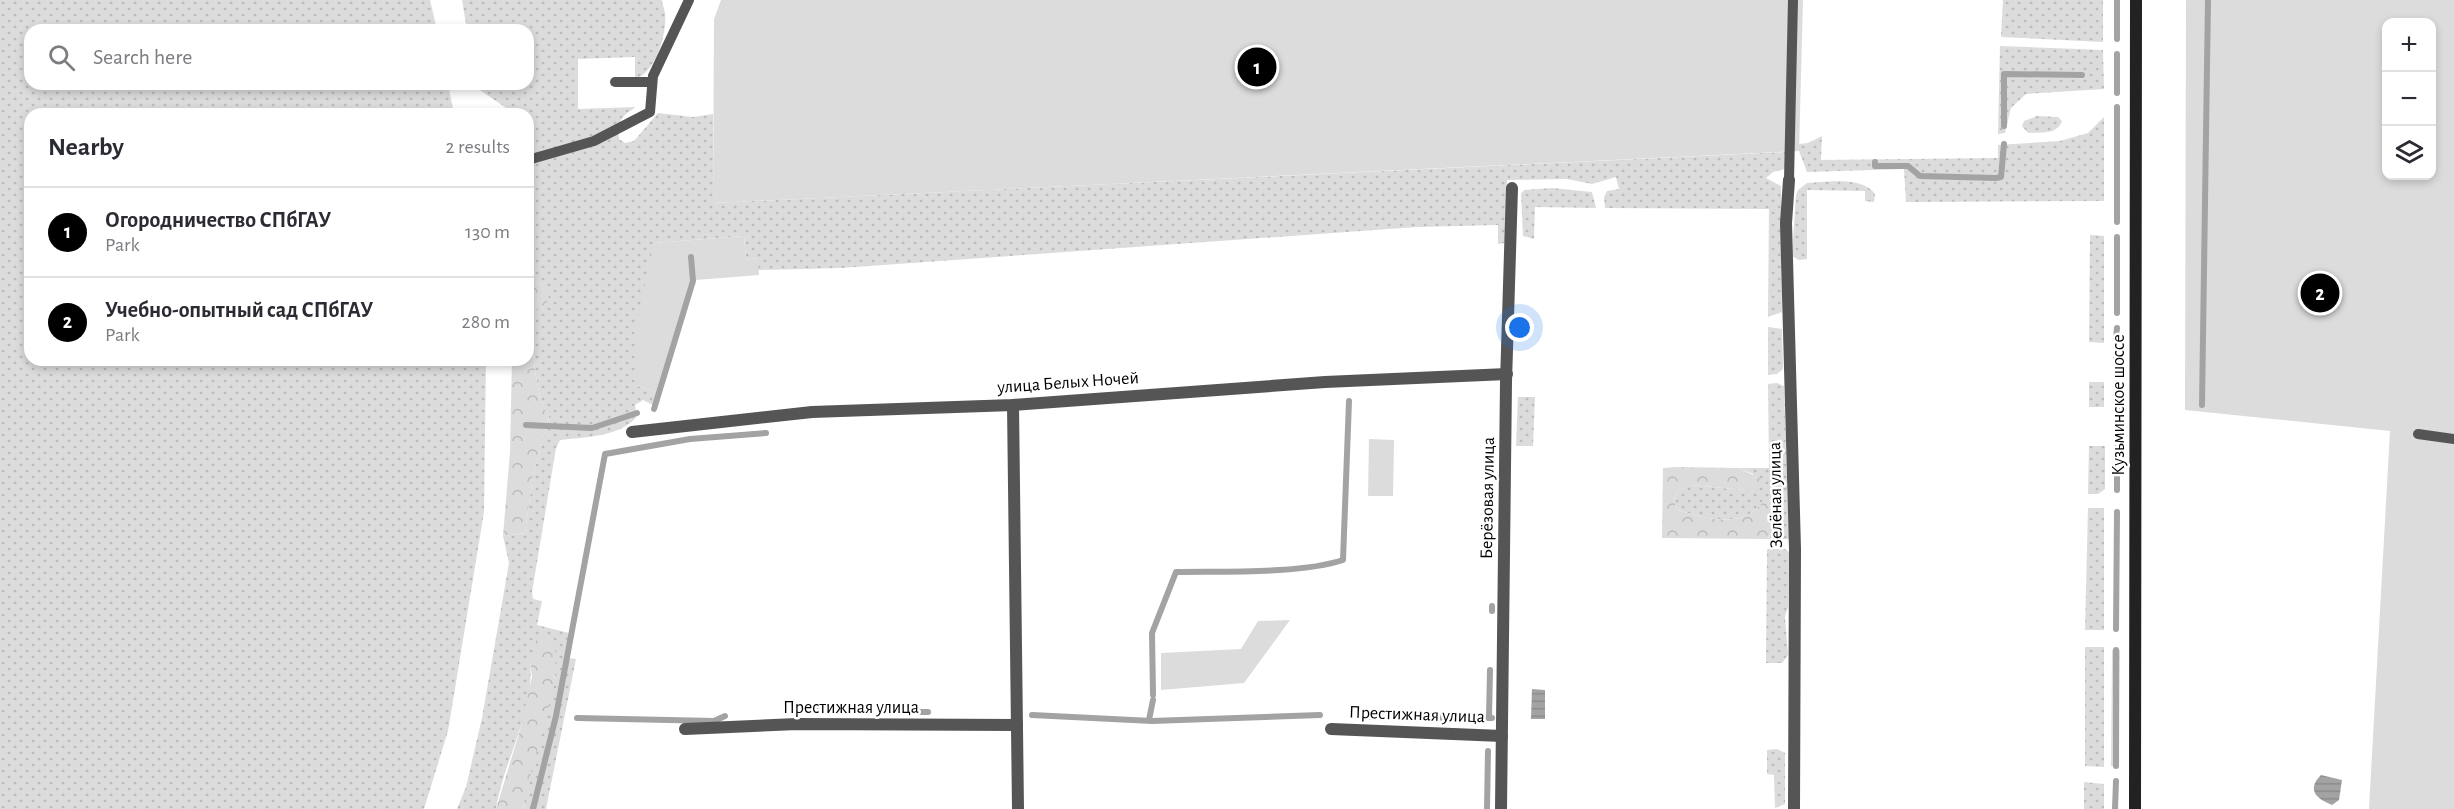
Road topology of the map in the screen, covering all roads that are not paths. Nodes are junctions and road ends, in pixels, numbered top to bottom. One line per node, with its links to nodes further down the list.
1 (689, 0): 5 (lane)
2 (1793, 0): 7 (lane)
3 (2136, 0): 21 (main road, Кузьминское шоссе)
4 (615, 82): 5 (lane)
5 (651, 82): 6 (lane)
6 (534, 158)
7 (1790, 180): 20 (street, Зелёная улица)
8 (1512, 188): 9 (street, Берёзовая улица)
9 (1507, 374): 10 (street, улица Белых Ночей); 17 (street, Берёзовая улица)
10 (1013, 405): 11 (street, улица Белых Ночей); 14 (street)
11 (632, 432)
12 (2418, 434): 13 (lane)
13 (2454, 439)
14 (1017, 725): 15 (street, Престижная улица); 18 (street)
15 (685, 729)
16 (1330, 729): 17 (street, Престижная улица)
17 (1502, 736): 19 (street, Берёзовая улица)
18 (1018, 809)
19 (1501, 809)
20 (1794, 809)
21 (2135, 809)

